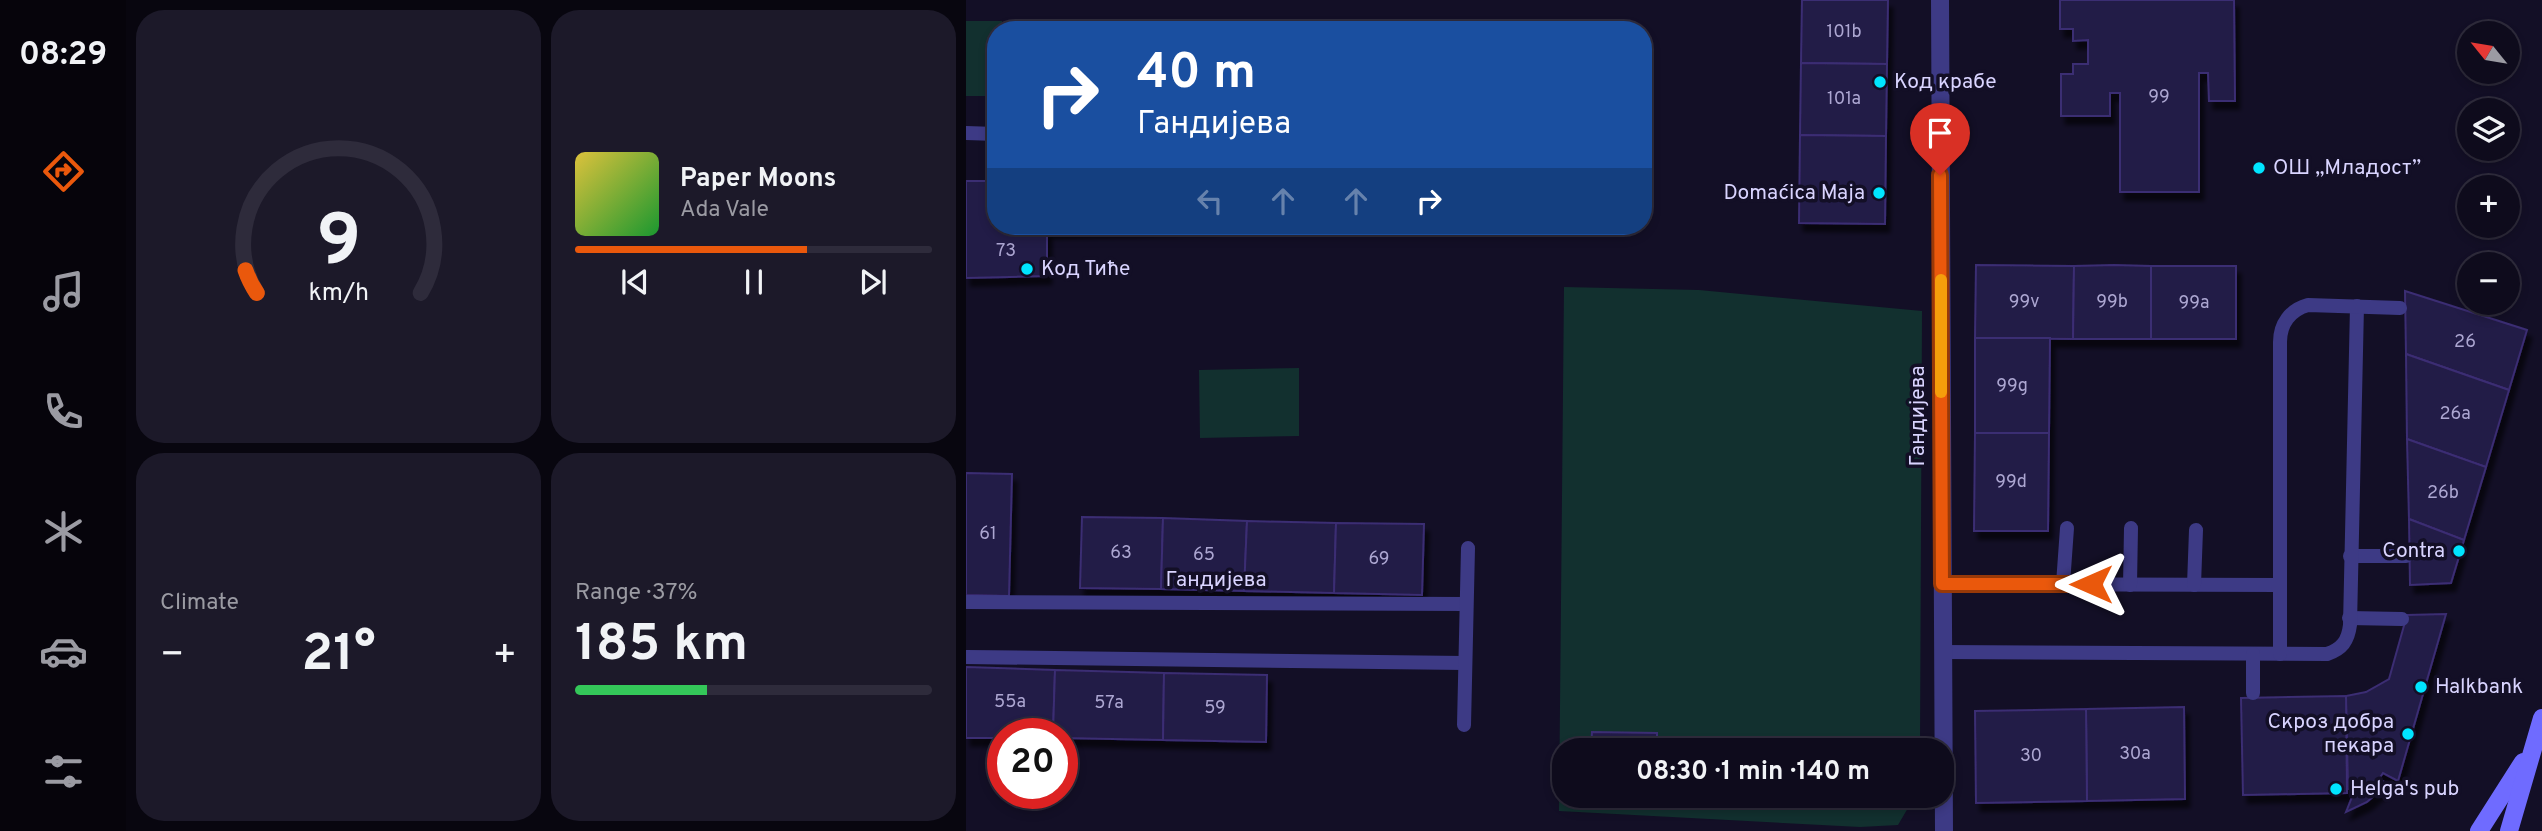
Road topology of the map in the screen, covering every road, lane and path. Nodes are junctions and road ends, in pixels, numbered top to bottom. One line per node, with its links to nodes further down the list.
1 (1940, 0): 12 (street, Гандијева)
2 (966, 134): 3 (lane)
3 (987, 134)
4 (2357, 306): 5 (lane); 10 (lane); 16 (lane)
5 (2400, 308)
6 (2067, 528): 13 (lane)
7 (2131, 528): 14 (lane)
8 (2196, 530): 15 (lane)
9 (1468, 548): 18 (lane)
10 (2350, 556): 11 (lane); 19 (lane)
11 (2406, 556)
12 (1942, 584): 13 (lane); 21 (street, Гандијева)
13 (2063, 584): 14 (lane)
14 (2130, 585): 15 (lane)
15 (2194, 585): 16 (lane)
16 (2279, 585): 23 (lane)
17 (966, 602): 18 (lane, Гандијева)
18 (1466, 604): 25 (lane)
19 (2349, 618): 20 (lane); 23 (lane)
20 (2402, 619)
21 (1942, 652): 22 (lane); 30 (street, Гандијева)
22 (2253, 654): 23 (lane); 26 (lane)
23 (2280, 654)
24 (966, 657): 25 (lane)
25 (1465, 663): 28 (lane)
26 (2253, 694)
27 (2542, 718): 29 (main road)
28 (1464, 725)
29 (2534, 744): 31 (main road); 32 (main road)
30 (1944, 831)
31 (2479, 831)
32 (2509, 831)

